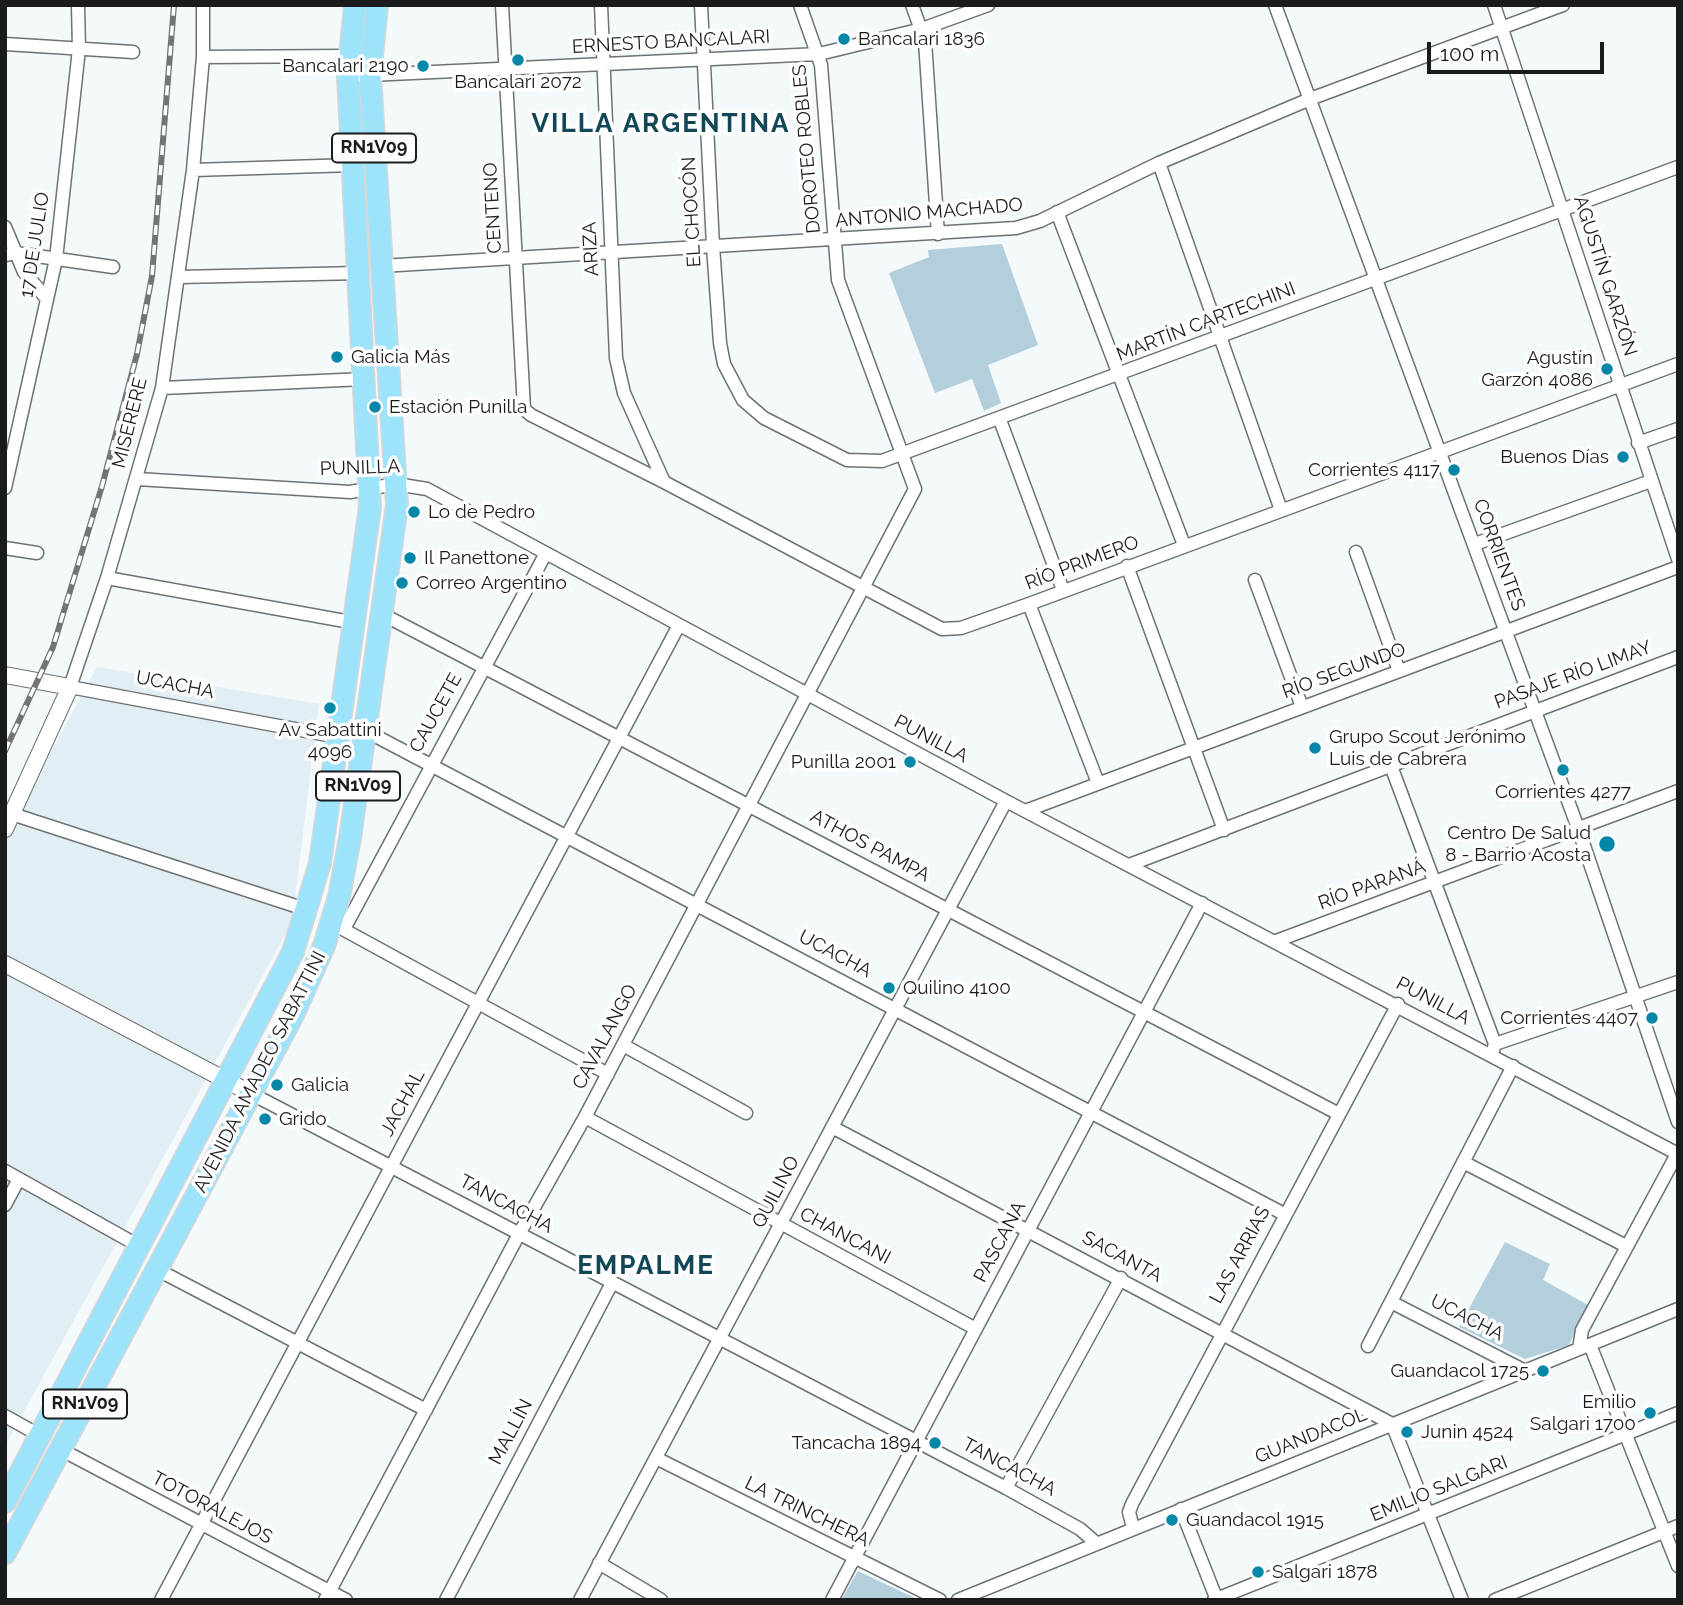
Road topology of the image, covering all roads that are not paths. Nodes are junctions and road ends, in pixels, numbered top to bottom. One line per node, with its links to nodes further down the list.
1 (78, 5): 17 (street, 17 DE JULIO)
2 (203, 5): 20 (street, MISERERE)
3 (355, 5): 23 (main road, AVENIDA AMADEO SABATTINI / RN1V09)
4 (377, 5): 25 (main road, AVENIDA AMADEO SABATTINI / RN1V09)
5 (502, 5): 24 (street, CENTENO)
6 (601, 5): 22 (street, ARIZA)
7 (701, 5): 21 (street, EL CHOCÓN)
8 (800, 5): 19 (street, DOROTEO ROBLES)
9 (912, 5): 15 (street)
10 (988, 5): 15 (street, ERNESTO BANCALARI)
11 (1275, 5): 26 (street, CORRIENTES)
12 (1494, 5): 14 (street, AGUSTÍN GARZÓN)
13 (1563, 5): 14 (street, ANTONIO MACHADO)
14 (1502, 28): 26 (street, ANTONIO MACHADO); 31 (street, AGUSTÍN GARZÓN)
15 (922, 29): 19 (street, ERNESTO BANCALARI); 34 (street)
16 (5, 44): 17 (street)
17 (79, 49): 18 (street); 40 (street, 17 DE JULIO)
18 (133, 52)
19 (819, 54): 21 (street, ERNESTO BANCALARI); 35 (street, DOROTEO ROBLES)
20 (203, 57): 23 (street, ERNESTO BANCALARI); 30 (street, MISERERE)
21 (703, 59): 22 (street, ERNESTO BANCALARI); 36 (street, EL CHOCÓN)
22 (603, 64): 24 (street, ERNESTO BANCALARI); 37 (street, ARIZA)
23 (348, 66): 25 (street, ERNESTO BANCALARI); 28 (main road, AVENIDA AMADEO SABATTINI / RN1V09)
24 (506, 69): 25 (street, ERNESTO BANCALARI); 39 (street, CENTENO)
25 (370, 76): 41 (main road, AVENIDA AMADEO SABATTINI / RN1V09)
26 (1310, 99): 27 (street, ANTONIO MACHADO); 45 (street, CORRIENTES)
27 (1159, 163): 32 (street, ANTONIO MACHADO); 47 (street)
28 (353, 165): 30 (street); 43 (main road, AVENIDA AMADEO SABATTINI / RN1V09)
29 (1678, 167): 31 (street, MARTÍN CARTECHINI)
30 (193, 170): 44 (street, MISERERE)
31 (1564, 209): 45 (street, MARTÍN CARTECHINI); 51 (street, AGUSTÍN GARZÓN)
32 (1057, 212): 34 (street, ANTONIO MACHADO); 49 (street)
33 (5, 227): 38 (street)
34 (938, 233): 35 (street, ANTONIO MACHADO)
35 (834, 240): 36 (street, ANTONIO MACHADO); 59 (street, DOROTEO ROBLES)
36 (713, 246): 37 (street, ANTONIO MACHADO); 53 (street, EL CHOCÓN)
37 (610, 251): 39 (street, ANTONIO MACHADO); 62 (street, ARIZA)
38 (11, 254): 40 (street); 46 (street)
39 (515, 257): 41 (street, ANTONIO MACHADO); 54 (street, CENTENO)
40 (56, 259): 42 (street); 46 (street, 17 DE JULIO)
41 (381, 265): 63 (main road, AVENIDA AMADEO SABATTINI / RN1V09)
42 (113, 267)
43 (359, 273): 44 (street); 50 (main road, AVENIDA AMADEO SABATTINI / RN1V09)
44 (179, 277): 52 (street, MISERERE)
45 (1376, 279): 47 (street, MARTÍN CARTECHINI); 58 (street, CORRIENTES)
46 (47, 299): 65 (street, 17 DE JULIO)
47 (1221, 338): 49 (street, MARTÍN CARTECHINI); 67 (street)
48 (1678, 364): 51 (street, RÍO PRIMERO)
49 (1119, 376): 55 (street, MARTÍN CARTECHINI); 69 (street)
50 (365, 379): 52 (street); 64 (main road, AVENIDA AMADEO SABATTINI / RN1V09)
51 (1619, 386): 57 (street, AGUSTÍN GARZÓN); 58 (street, RÍO PRIMERO)
52 (162, 388): 60 (street, MISERERE)
53 (751, 408): 59 (street, MARTÍN CARTECHINI)
54 (524, 409): 62 (street, RÍO PRIMERO)
55 (1000, 420): 59 (street, MARTÍN CARTECHINI); 80 (street)
56 (1678, 429): 57 (street)
57 (1639, 443): 61 (street, AGUSTÍN GARZÓN)
58 (1441, 451): 67 (street, RÍO PRIMERO); 68 (street, CORRIENTES)
59 (902, 454): 66 (street, DOROTEO ROBLES)
60 (137, 480): 64 (street, PUNILLA); 77 (street, MISERERE)
61 (1651, 481): 68 (street); 74 (street, AGUSTÍN GARZÓN)
62 (664, 482): 79 (street, RÍO PRIMERO)
63 (396, 484): 64 (street, PUNILLA); 73 (street, PUNILLA); 82 (main road, AVENIDA AMADEO SABATTINI / RN1V09)
64 (370, 487): 83 (main road, AVENIDA AMADEO SABATTINI / RN1V09)
65 (5, 488)
66 (915, 489): 79 (street, CAVALANGO)
67 (1281, 510): 69 (street, RÍO PRIMERO)
68 (1475, 544): 85 (street, CORRIENTES)
69 (1184, 545): 75 (street, RÍO PRIMERO)
70 (5, 548): 71 (street)
71 (37, 552)
72 (1356, 552): 88 (street)
73 (546, 553): 84 (street, PUNILLA); 87 (street, CAUCETE)
74 (1678, 559)
75 (1127, 566): 80 (street, RÍO PRIMERO); 97 (street)
76 (1678, 567): 85 (street, RÍO SEGUNDO)
77 (107, 578): 83 (street); 90 (street, MISERERE)
78 (1255, 580): 92 (street)
79 (863, 588): 81 (street, RÍO PRIMERO); 91 (street, CAVALANGO)
80 (1063, 590): 81 (street, RÍO PRIMERO)
81 (1029, 604): 100 (street)
82 (382, 614): 87 (street, ATHOS PAMPA); 94 (main road, AVENIDA AMADEO SABATTINI / RN1V09)
83 (356, 623): 96 (main road, AVENIDA AMADEO SABATTINI / RN1V09)
84 (679, 625): 91 (street, PUNILLA); 95 (street, JACHAL)
85 (1506, 631): 88 (street, RÍO SEGUNDO); 93 (street, CORRIENTES)
86 (1678, 657): 93 (street, PASAJE RÍO LIMAY)
87 (485, 665): 95 (street, ATHOS PAMPA); 98 (street, CAUCETE)
88 (1399, 671): 92 (street, RÍO SEGUNDO)
89 (5, 675): 90 (street, UCACHA)
90 (70, 687): 96 (street, UCACHA); 105 (street, MISERERE)
91 (806, 693): 102 (street, PUNILLA); 103 (street, CAVALANGO)
92 (1302, 707): 97 (street, RÍO SEGUNDO)
93 (1534, 709): 99 (street, PASAJE RÍO LIMAY); 106 (street, CORRIENTES)
94 (366, 731): 98 (street, UCACHA); 115 (main road, AVENIDA AMADEO SABATTINI / RN1V09)
95 (620, 736): 103 (street, ATHOS PAMPA); 108 (street, JACHAL)
96 (338, 737): 114 (main road, AVENIDA AMADEO SABATTINI / RN1V09)
97 (1194, 748): 100 (street, RÍO SEGUNDO); 107 (street)
98 (430, 764): 108 (street, UCACHA); 115 (street, CAUCETE)
99 (1391, 766): 107 (street, PASAJE RÍO LIMAY); 110 (street)
100 (1098, 783): 104 (street, RÍO SEGUNDO)
101 (1678, 791): 106 (street, RÍO PARANÁ)
102 (1006, 802): 104 (street, PUNILLA); 113 (street, QUILINO)
103 (749, 803): 112 (street, CAVALANGO); 113 (street, ATHOS PAMPA)
104 (1024, 811): 109 (street, PUNILLA)
105 (9, 822): 114 (street)
106 (1578, 828): 110 (street, RÍO PARANÁ); 119 (street, CORRIENTES)
107 (1224, 830): 109 (street, PASAJE RÍO LIMAY)
108 (567, 836): 112 (street, UCACHA); 120 (street, JACHAL)
109 (1129, 865): 111 (street, PUNILLA)
110 (1435, 882): 116 (street, RÍO PARANÁ); 125 (street)
111 (1202, 903): 116 (street, PUNILLA); 123 (street, PASCANA)
112 (696, 904): 122 (street, UCACHA); 124 (street, CAVALANGO)
113 (949, 909): 122 (street, QUILINO); 123 (street, ATHOS PAMPA)
114 (308, 910): 128 (main road, AVENIDA AMADEO SABATTINI / RN1V09)
115 (338, 926): 120 (street); 129 (main road, AVENIDA AMADEO SABATTINI / RN1V09)
116 (1276, 941): 121 (street, PUNILLA)
117 (5, 964): 128 (street, TANCACHA)
118 (1678, 982): 119 (street)
119 (1636, 997): 125 (street); 134 (street, CORRIENTES)
120 (479, 1001): 127 (street); 138 (street, JACHAL)
121 (1398, 1004): 125 (street, PUNILLA); 132 (street, LAS ARRIAS)
122 (895, 1009): 130 (street, UCACHA); 135 (street, QUILINO)
123 (1145, 1011): 130 (street, PASCANA); 132 (street, ATHOS PAMPA)
124 (623, 1045): 127 (street, CAVALANGO); 131 (street)
125 (1493, 1049): 126 (street, PUNILLA)
126 (1513, 1066): 136 (street, PUNILLA); 137 (street)
127 (608, 1074): 133 (street, CAVALANGO)
128 (228, 1081): 129 (street, TANCACHA); 147 (main road, AVENIDA AMADEO SABATTINI / RN1V09)
129 (252, 1094): 138 (street, TANCACHA); 148 (main road, AVENIDA AMADEO SABATTINI / RN1V09)
130 (1091, 1113): 142 (street, UCACHA); 144 (street, PASCANA)
131 (746, 1114)
132 (1339, 1114): 142 (street, LAS ARRIAS)
133 (585, 1117): 143 (street, CHANCANI); 145 (street, CAVALANGO)
134 (1678, 1122)
135 (832, 1127): 143 (street, QUILINO); 144 (street, SACANTA)
136 (1677, 1153): 146 (street)
137 (1463, 1162): 146 (street); 151 (street)
138 (391, 1167): 145 (street, TANCACHA); 156 (street, JACHAL)
139 (5, 1171): 140 (street)
140 (19, 1179): 141 (street); 147 (street)
141 (5, 1205)
142 (1284, 1214): 154 (street, LAS ARRIAS)
143 (781, 1223): 153 (street, CHANCANI); 155 (street, QUILINO)
144 (1028, 1230): 149 (street, SACANTA); 153 (street, PASCANA)
145 (519, 1234): 150 (street, TANCACHA); 160 (street, CAVALANGO)
146 (1626, 1245): 158 (street)
147 (139, 1246): 165 (main road, AVENIDA AMADEO SABATTINI / RN1V09)
148 (158, 1270): 156 (street); 167 (main road, AVENIDA AMADEO SABATTINI / RN1V09)
149 (1121, 1278): 154 (street, SACANTA); 169 (street)
150 (612, 1283): 155 (street, TANCACHA); 187 (street, MALLÍN)
151 (1391, 1302): 157 (street); 159 (street, UCACHA)
152 (1678, 1309): 158 (street, GUANDACOL)
153 (976, 1329): 166 (street, PASCANA)
154 (1222, 1332): 163 (street, SACANTA); 175 (street, LAS ARRIAS)
155 (719, 1339): 166 (street, TANCACHA); 168 (street, QUILINO)
156 (297, 1344): 160 (street); 173 (street, JACHAL)
157 (1368, 1346)
158 (1585, 1347): 159 (street, GUANDACOL); 164 (street)
159 (1525, 1370): 163 (street, GUANDACOL)
160 (426, 1410): 182 (street, CAVALANGO)
161 (1678, 1413): 164 (street, EMILIO SALGARI)
162 (5, 1416): 165 (street)
163 (1392, 1424): 171 (street, GUANDACOL); 172 (street)
164 (1625, 1434): 172 (street, EMILIO SALGARI); 176 (street)
165 (39, 1435): 170 (main road, AVENIDA AMADEO SABATTINI / RN1V09)
166 (916, 1441): 169 (street, TANCACHA); 179 (street, PASCANA)
167 (60, 1449): 173 (street, TOTORALEJOS); 178 (main road, AVENIDA AMADEO SABATTINI / RN1V09)
168 (656, 1458): 179 (street, LA TRINCHERA); 180 (street, QUILINO)
169 (1006, 1488): 177 (street, TANCACHA)
170 (5, 1503)
171 (1181, 1509): 175 (street, GUANDACOL); 184 (street)
172 (1428, 1514): 184 (street, EMILIO SALGARI); 193 (street)
173 (202, 1524): 182 (street, TOTORALEJOS); 185 (street, JACHAL)
174 (1678, 1526): 176 (street)
175 (1133, 1528): 177 (street, GUANDACOL)
176 (1664, 1532): 181 (street); 194 (street)
177 (1096, 1543): 183 (street, GUANDACOL)
178 (5, 1553)
179 (855, 1557): 190 (street, PASCANA); 191 (street, LA TRINCHERA)
180 (600, 1563): 188 (street, QUILINO); 189 (street)
181 (1678, 1566)
182 (327, 1595): 186 (street, TOTORALEJOS)
183 (986, 1595): 192 (street, GUANDACOL)
184 (1216, 1599)
185 (162, 1600)
186 (346, 1600)
187 (446, 1600)
188 (580, 1600)
189 (661, 1600)
190 (832, 1600)
191 (940, 1600)
192 (958, 1600)
193 (1462, 1600)
194 (1495, 1600)

